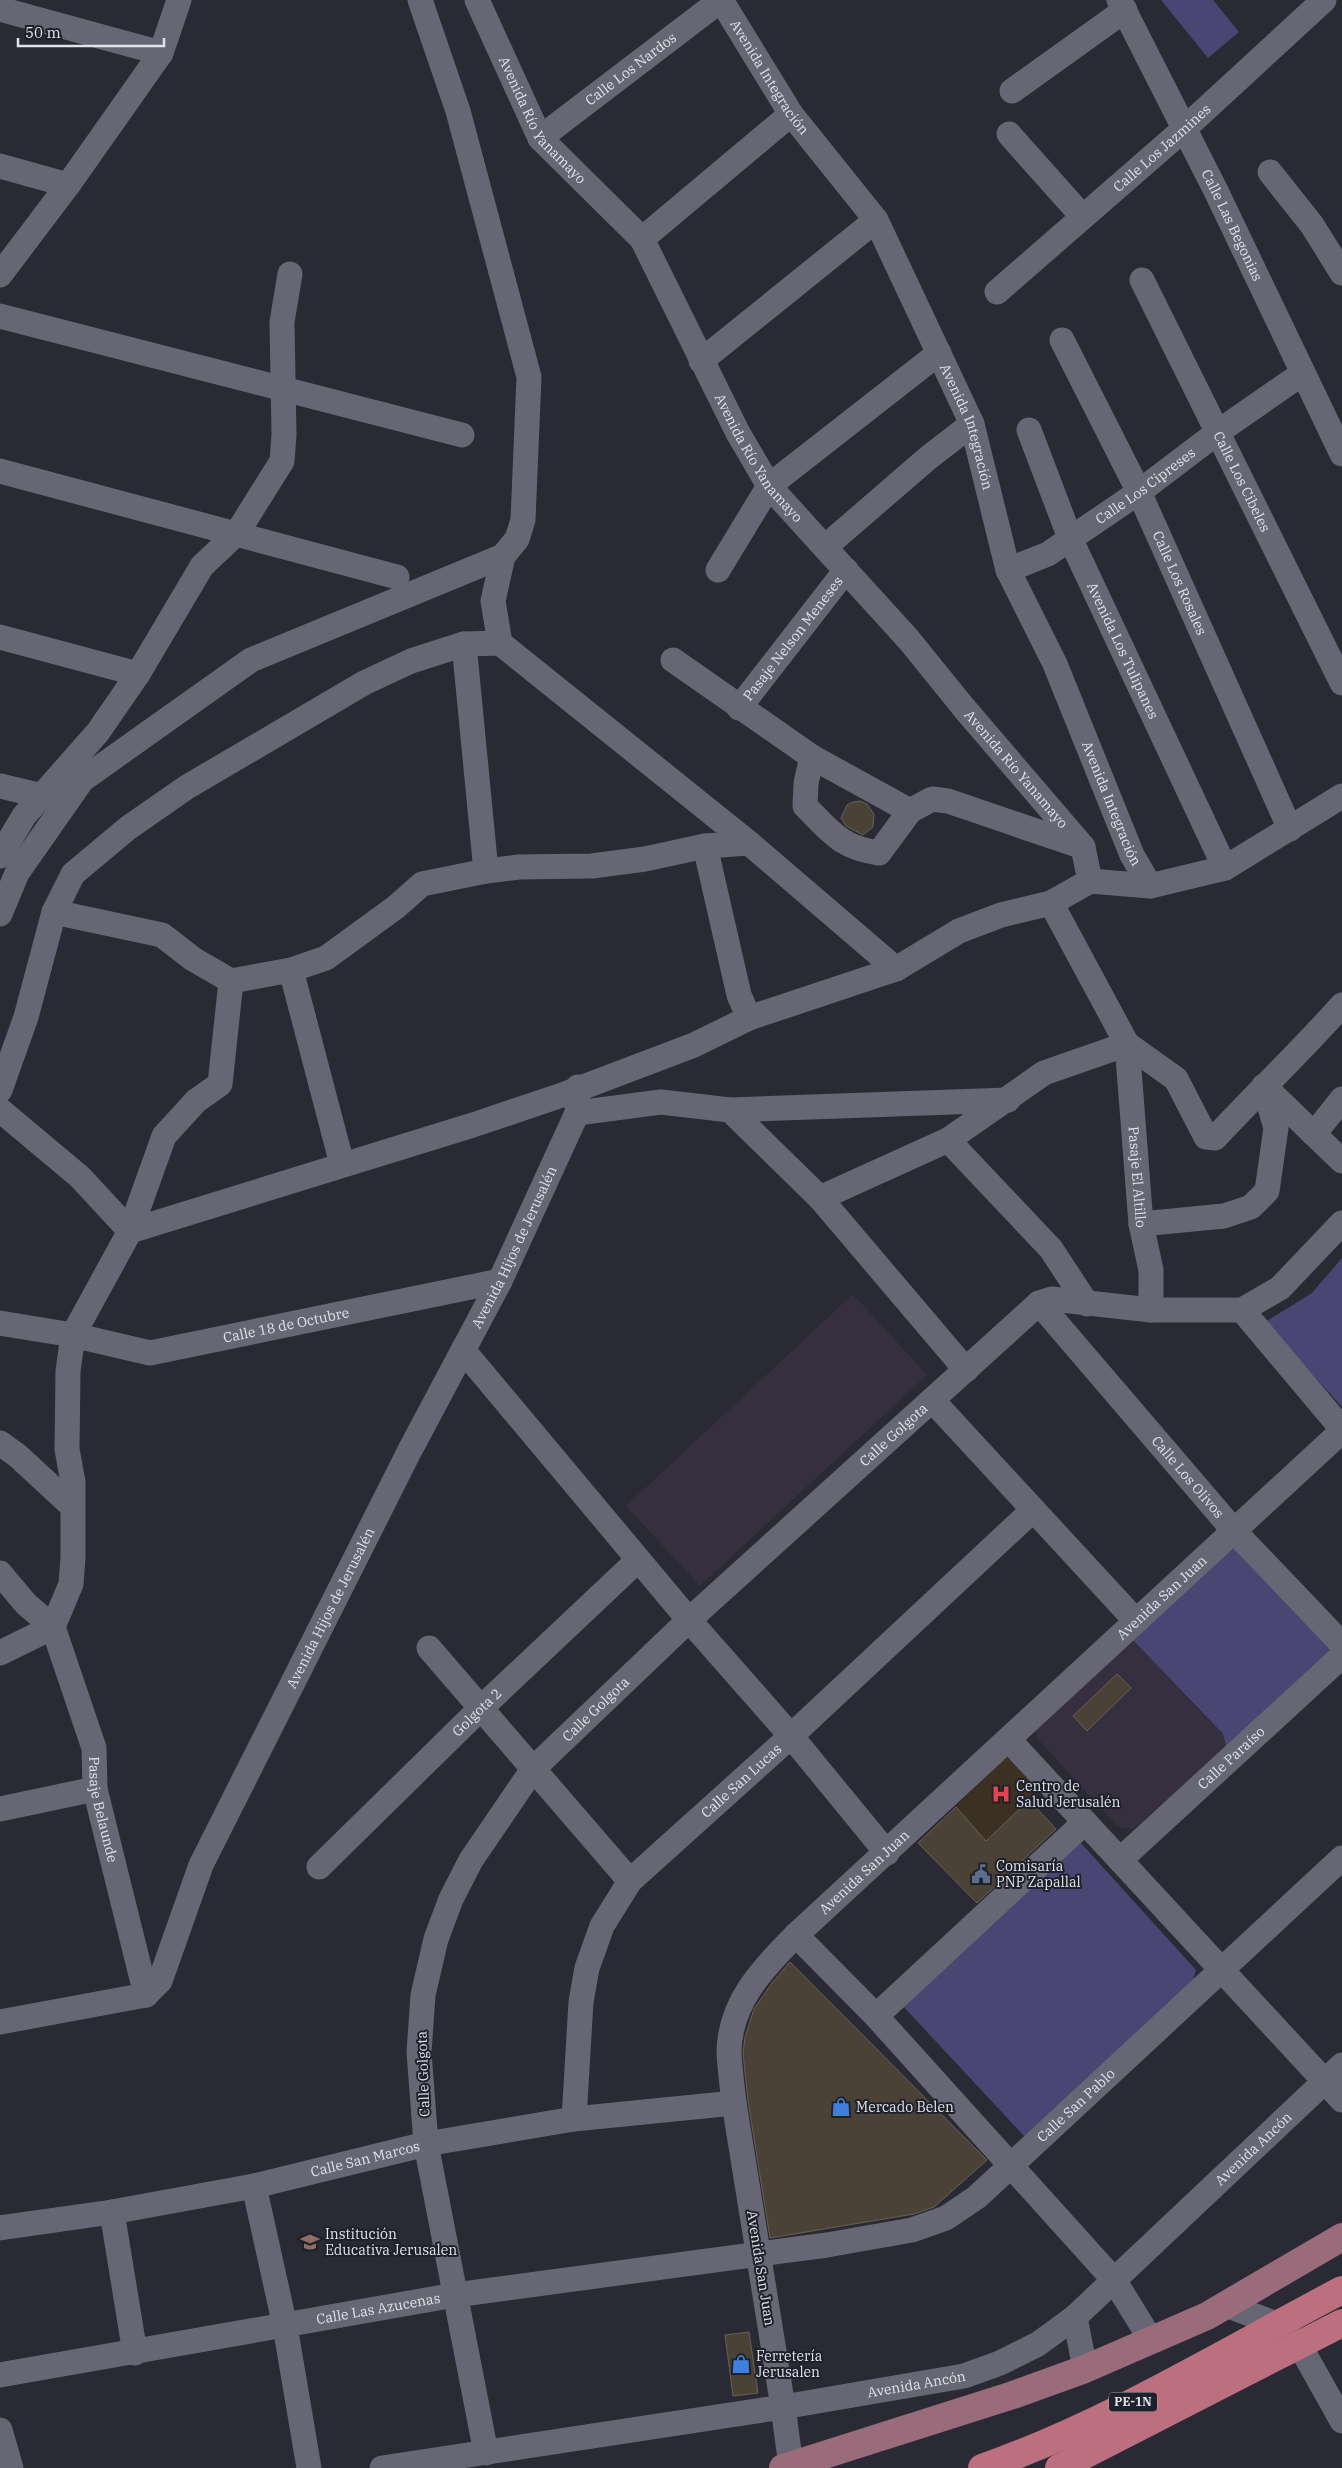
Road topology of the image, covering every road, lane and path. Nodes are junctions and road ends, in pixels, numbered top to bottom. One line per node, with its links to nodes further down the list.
1 (179, 0): 8 (street)
2 (420, 0): 42 (street)
3 (477, 0): 13 (street, Avenida Río Yanamayo)
4 (721, 0): 10 (street, Avenida Integración); 13 (street, Calle Los Nardos)
5 (1324, 0): 11 (street, Calle Los Jazmines)
6 (1122, 5): 9 (street); 11 (street, Calle Las Begonias)
7 (0, 9): 8 (street)
8 (161, 53): 16 (street)
9 (1012, 91)
10 (790, 114): 18 (street, Avenida Integración); 19 (street)
11 (1184, 129): 17 (street, Calle Los Jazmines); 29 (street, Calle Las Begonias)
12 (1009, 134): 17 (street)
13 (540, 138): 19 (street, Avenida Río Yanamayo)
14 (0, 166): 16 (street)
15 (1270, 172): 20 (street)
16 (68, 185): 22 (street)
17 (1082, 216): 24 (street, Calle Los Jazmines)
18 (876, 220): 27 (street, Avenida Integración); 28 (street)
19 (642, 239): 28 (street, Avenida Río Yanamayo)
20 (1342, 273)
21 (290, 274): 30 (street)
22 (0, 275)
23 (1142, 280): 33 (street, Calle Los Cibeles)
24 (997, 292)
25 (0, 316): 30 (street)
26 (1062, 340): 38 (street, Calle Los Rosales)
27 (939, 353): 31 (street, Avenida Integración); 37 (street)
28 (701, 361): 37 (street, Avenida Río Yanamayo)
29 (1303, 373): 33 (street, Calle Los Cipreses); 35 (street, Calle Las Begonias)
30 (282, 389): 34 (street); 39 (street)
31 (972, 424): 41 (street); 45 (street, Avenida Integración)
32 (1030, 430): 40 (street, Avenida Los Tulipanes)
33 (1218, 432): 38 (street, Calle Los Cipreses); 52 (street, Calle Los Cibeles)
34 (462, 435)
35 (1342, 454)
36 (0, 471): 39 (street)
37 (769, 486): 41 (street, Avenida Río Yanamayo); 43 (street)
38 (1139, 492): 40 (street, Calle Los Cipreses); 59 (street, Calle Los Rosales)
39 (237, 533): 46 (street); 51 (street)
40 (1070, 538): 45 (street, Calle Los Cipreses); 64 (street, Avenida Los Tulipanes)
41 (825, 548): 44 (street, Avenida Río Yanamayo)
42 (503, 556): 48 (street); 70 (street)
43 (718, 570)
44 (846, 570): 53 (street, Pasaje Nelson Meneses); 62 (street, Avenida Río Yanamayo)
45 (1008, 570): 67 (street, Avenida Integración)
46 (397, 577)
47 (0, 638): 51 (street)
48 (500, 643): 49 (street); 60 (street)
49 (464, 644): 65 (street); 69 (street)
50 (673, 660): 53 (street)
51 (138, 674): 56 (street)
52 (1342, 683)
53 (739, 708): 54 (street)
54 (812, 757): 58 (street); 58 (street)
55 (0, 786): 56 (street)
56 (42, 796): 63 (street)
57 (1342, 796): 59 (street)
58 (910, 811): 62 (street)
59 (1290, 829): 64 (street)
60 (749, 843): 61 (street); 71 (street)
61 (705, 846): 65 (street); 75 (street)
62 (1083, 847): 66 (street, Avenida Río Yanamayo)
63 (0, 856)
64 (1225, 868): 67 (street)
65 (486, 870): 72 (street)
66 (1090, 881): 67 (street); 68 (street)
67 (1150, 886)
68 (1051, 903): 71 (street); 76 (street)
69 (54, 912): 73 (street); 79 (street)
70 (0, 914)
71 (896, 969): 75 (street)
72 (291, 970): 73 (street); 88 (street)
73 (231, 981): 92 (street)
74 (1342, 1005): 77 (street)
75 (749, 1018): 78 (street)
76 (1127, 1044): 77 (street); 81 (street); 90 (street, Pasaje El Altillo)
77 (1264, 1086): 85 (street); 90 (street)
78 (578, 1087): 84 (street, Avenida Hijos de Jerusalén); 88 (street)
79 (0, 1090)
80 (1342, 1099): 85 (street)
81 (1008, 1100): 83 (street); 86 (street)
82 (0, 1110): 92 (street)
83 (730, 1110): 84 (street); 89 (street)
84 (577, 1113): 93 (street, Avenida Hijos de Jerusalén)
85 (1314, 1134): 87 (street)
86 (948, 1140): 89 (street); 95 (street)
87 (1342, 1161)
88 (342, 1164): 92 (street)
89 (820, 1198): 101 (street)
90 (1141, 1224): 96 (street, Pasaje El Altillo)
91 (1340, 1229): 97 (street)
92 (130, 1231): 99 (street)
93 (500, 1281): 99 (street, Calle 18 de Octubre); 100 (street, Avenida Hijos de Jerusalén)
94 (1039, 1302): 95 (street); 101 (street, Calle Golgota); 107 (street, Calle Los Olivos)
95 (1087, 1304): 96 (street)
96 (1150, 1310): 97 (street)
97 (1242, 1310): 103 (street)
98 (0, 1323): 99 (street, Calle 18 de Octubre)
99 (73, 1335): 105 (street)
100 (464, 1350): 108 (street); 131 (street, Avenida Hijos de Jerusalén)
101 (966, 1370): 102 (street, Calle Golgota)
102 (933, 1401): 106 (street); 110 (street, Calle Golgota)
103 (1342, 1430): 107 (street, Avenida San Juan)
104 (0, 1443): 105 (street)
105 (72, 1506): 112 (street)
106 (1033, 1510): 111 (street); 118 (street, Calle San Lucas)
107 (1235, 1532): 111 (street, Avenida San Juan); 113 (street, Calle Los Olivos)
108 (638, 1560): 110 (street); 117 (street, Golgota 2)
109 (0, 1573): 112 (street)
110 (689, 1620): 118 (street); 120 (street, Calle Golgota)
111 (1136, 1621): 119 (street, Avenida San Juan)
112 (52, 1627): 115 (street); 121 (street, Pasaje Belaunde)
113 (1342, 1644)
114 (429, 1648): 117 (street)
115 (0, 1653)
116 (1342, 1656): 126 (street, Calle Paraíso)
117 (480, 1709): 120 (street); 127 (street, Golgota 2)
118 (791, 1736): 124 (street); 128 (street, Calle San Lucas)
119 (1009, 1740): 123 (street); 124 (street, Avenida San Juan)
120 (533, 1769): 128 (street); 138 (street, Calle Golgota)
121 (95, 1789): 122 (street); 131 (street, Pasaje Belaunde)
122 (0, 1809)
123 (1085, 1822): 126 (street); 132 (street)
124 (887, 1853): 129 (street, Avenida San Juan)
125 (1342, 1858): 130 (street, Calle San Pablo)
126 (1120, 1860): 130 (street)
127 (319, 1867)
128 (630, 1881): 137 (street, Calle San Lucas)
129 (796, 1935): 132 (street); 136 (street, Avenida San Juan)
130 (1221, 1970): 134 (street); 139 (street, Calle San Pablo)
131 (146, 1995): 133 (street)
132 (876, 2016): 139 (street)
133 (0, 2022)
134 (1333, 2073): 135 (street); 145 (street, Avenida Ancón)
135 (1342, 2100)
136 (734, 2103): 137 (street, Calle San Marcos); 144 (street, Avenida San Juan)
137 (574, 2119): 138 (street, Calle San Marcos)
138 (426, 2144): 140 (street, Calle San Marcos); 147 (street, Calle Golgota)
139 (1011, 2165): 144 (street, Calle San Pablo); 145 (street)
140 (254, 2186): 141 (street, Calle San Marcos); 152 (street)
141 (112, 2212): 142 (street, Calle San Marcos); 155 (street)
142 (0, 2228)
143 (1342, 2237): 148 (main road)
144 (758, 2253): 147 (street, Calle Las Azucenas); 158 (street, Avenida San Juan)
145 (1114, 2280): 149 (street, Avenida Ancón); 153 (street)
146 (1342, 2290): 151 (highway, PE-1N)
147 (455, 2295): 152 (street, Calle Las Azucenas); 161 (street, Calle Golgota)
148 (1226, 2305): 151 (street); 153 (main road)
149 (1075, 2316): 156 (street); 158 (street, Avenida Ancón)
150 (1342, 2324): 154 (highway, PE-1N)
151 (1279, 2325): 154 (street); 167 (highway, PE-1N)
152 (285, 2326): 155 (street, Calle Las Azucenas); 165 (street)
153 (1151, 2340): 156 (main road)
154 (1300, 2346): 159 (street); 163 (highway, PE-1N)
155 (135, 2353): 157 (street, Calle Las Azucenas)
156 (1085, 2369): 162 (main road)
157 (0, 2375)
158 (783, 2407): 161 (street, Avenida Ancón); 162 (street, Avenida San Juan)
159 (1342, 2421)
160 (0, 2430): 164 (street)
161 (486, 2453): 166 (street, Avenida Ancón)
162 (787, 2467)
163 (1065, 2467)
164 (11, 2468)
165 (309, 2468)
166 (382, 2468)
167 (982, 2468)

